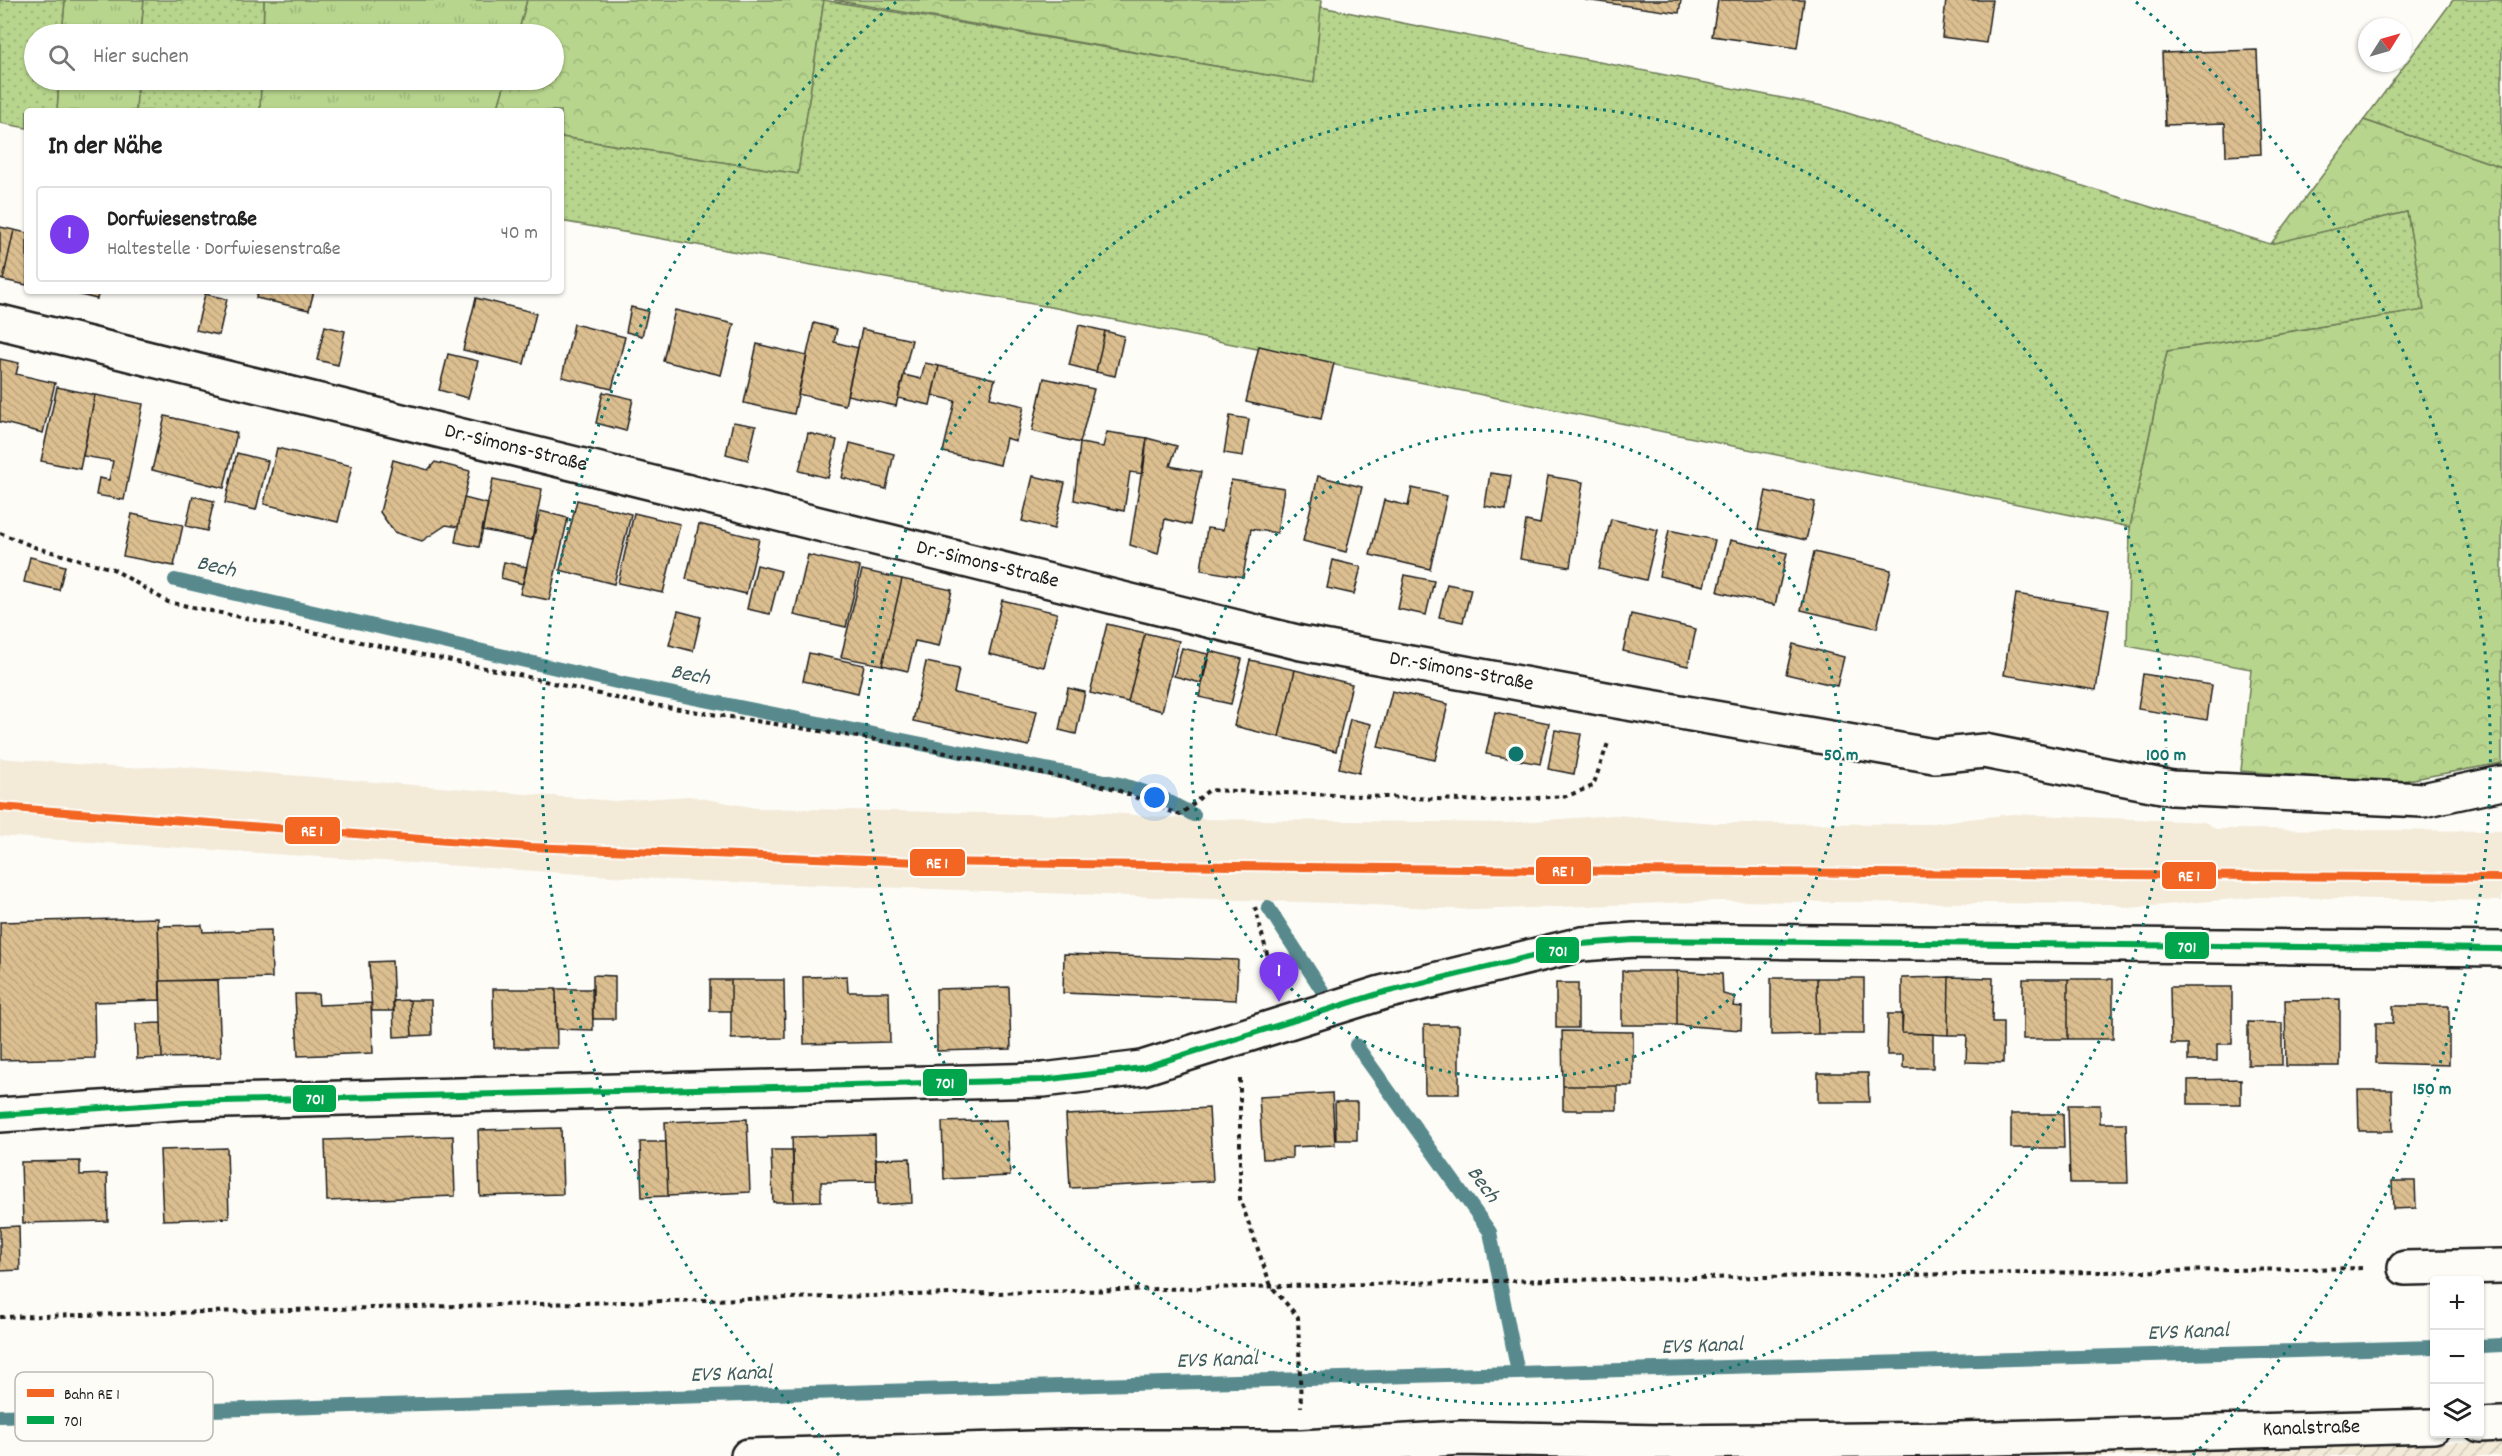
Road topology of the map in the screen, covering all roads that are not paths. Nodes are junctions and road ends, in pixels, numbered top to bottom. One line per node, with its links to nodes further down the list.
1 (0, 322): 2 (street, Dr.-Simons-Straße)
2 (2502, 783)
3 (2502, 949): 4 (street)
4 (0, 1115)
5 (2502, 1266): 6 (street)
6 (2405, 1268)
7 (2502, 1424): 8 (street)
8 (2484, 1425)
9 (2430, 1426): 10 (street, Kanalstraße)
10 (2284, 1443): 11 (street, Kanalstraße)
11 (1662, 1449): 12 (street, Kanalstraße)
12 (748, 1456)

